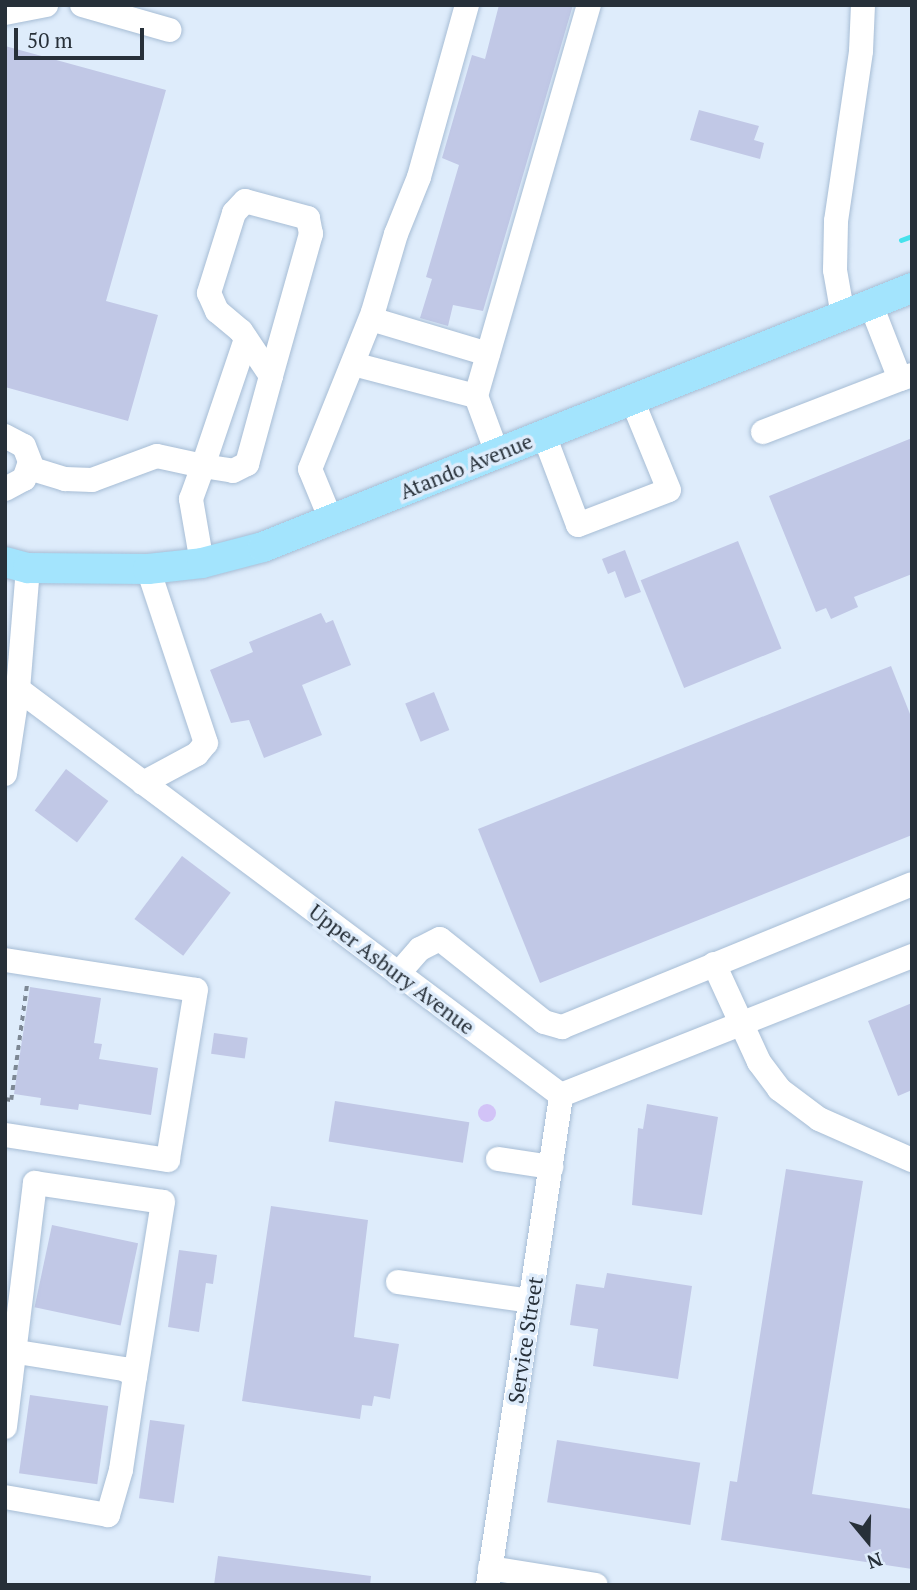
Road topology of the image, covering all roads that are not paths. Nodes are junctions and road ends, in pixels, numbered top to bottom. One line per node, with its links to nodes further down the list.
1 (46, 5): 6 (street)
2 (82, 5): 7 (street)
3 (467, 5): 11 (street)
4 (589, 5): 13 (street)
5 (863, 5): 10 (street)
6 (5, 13)
7 (169, 30)
8 (912, 288): 9 (main road, Atando Avenue)
9 (871, 305): 10 (main road, Atando Avenue); 16 (street)
10 (843, 316): 18 (main road, Atando Avenue)
11 (371, 319): 13 (street); 14 (street)
12 (246, 340): 15 (street); 15 (street); 23 (street)
13 (488, 354): 17 (street)
14 (354, 364): 17 (street); 26 (street)
15 (271, 376): 23 (street)
16 (906, 377): 19 (street)
17 (476, 396): 22 (street)
18 (632, 400): 20 (main road, Atando Avenue); 20 (street)
19 (763, 432)
20 (544, 435): 22 (main road, Atando Avenue)
21 (5, 436): 24 (street)
22 (497, 453): 26 (main road, Atando Avenue)
23 (203, 466): 24 (street); 27 (street)
24 (29, 468): 25 (street)
25 (5, 489)
26 (331, 520): 27 (main road, Atando Avenue)
27 (202, 563): 29 (main road, Atando Avenue)
28 (17, 565): 29 (main road, Atando Avenue); 30 (street)
29 (148, 569): 33 (street)
30 (18, 689): 31 (street); 33 (street, Upper Asbury Avenue)
31 (9, 721): 32 (street)
32 (5, 774)
33 (143, 783): 38 (street, Upper Asbury Avenue)
34 (912, 884): 37 (street)
35 (912, 956): 39 (street)
36 (17, 962): 41 (street)
37 (714, 964): 38 (street); 39 (street)
38 (398, 974): 40 (street, Upper Asbury Avenue)
39 (740, 1024): 40 (street); 43 (street)
40 (561, 1096): 44 (street, Service Street)
41 (5, 1135)
42 (498, 1159): 44 (street)
43 (912, 1160)
44 (551, 1167): 46 (street, Service Street)
45 (398, 1282): 46 (street)
46 (531, 1301): 51 (street, Service Street)
47 (10, 1351): 48 (street); 48 (street); 49 (street)
48 (129, 1372): 50 (street)
49 (5, 1427)
50 (5, 1497)
51 (489, 1577): 52 (street)
52 (596, 1585)

